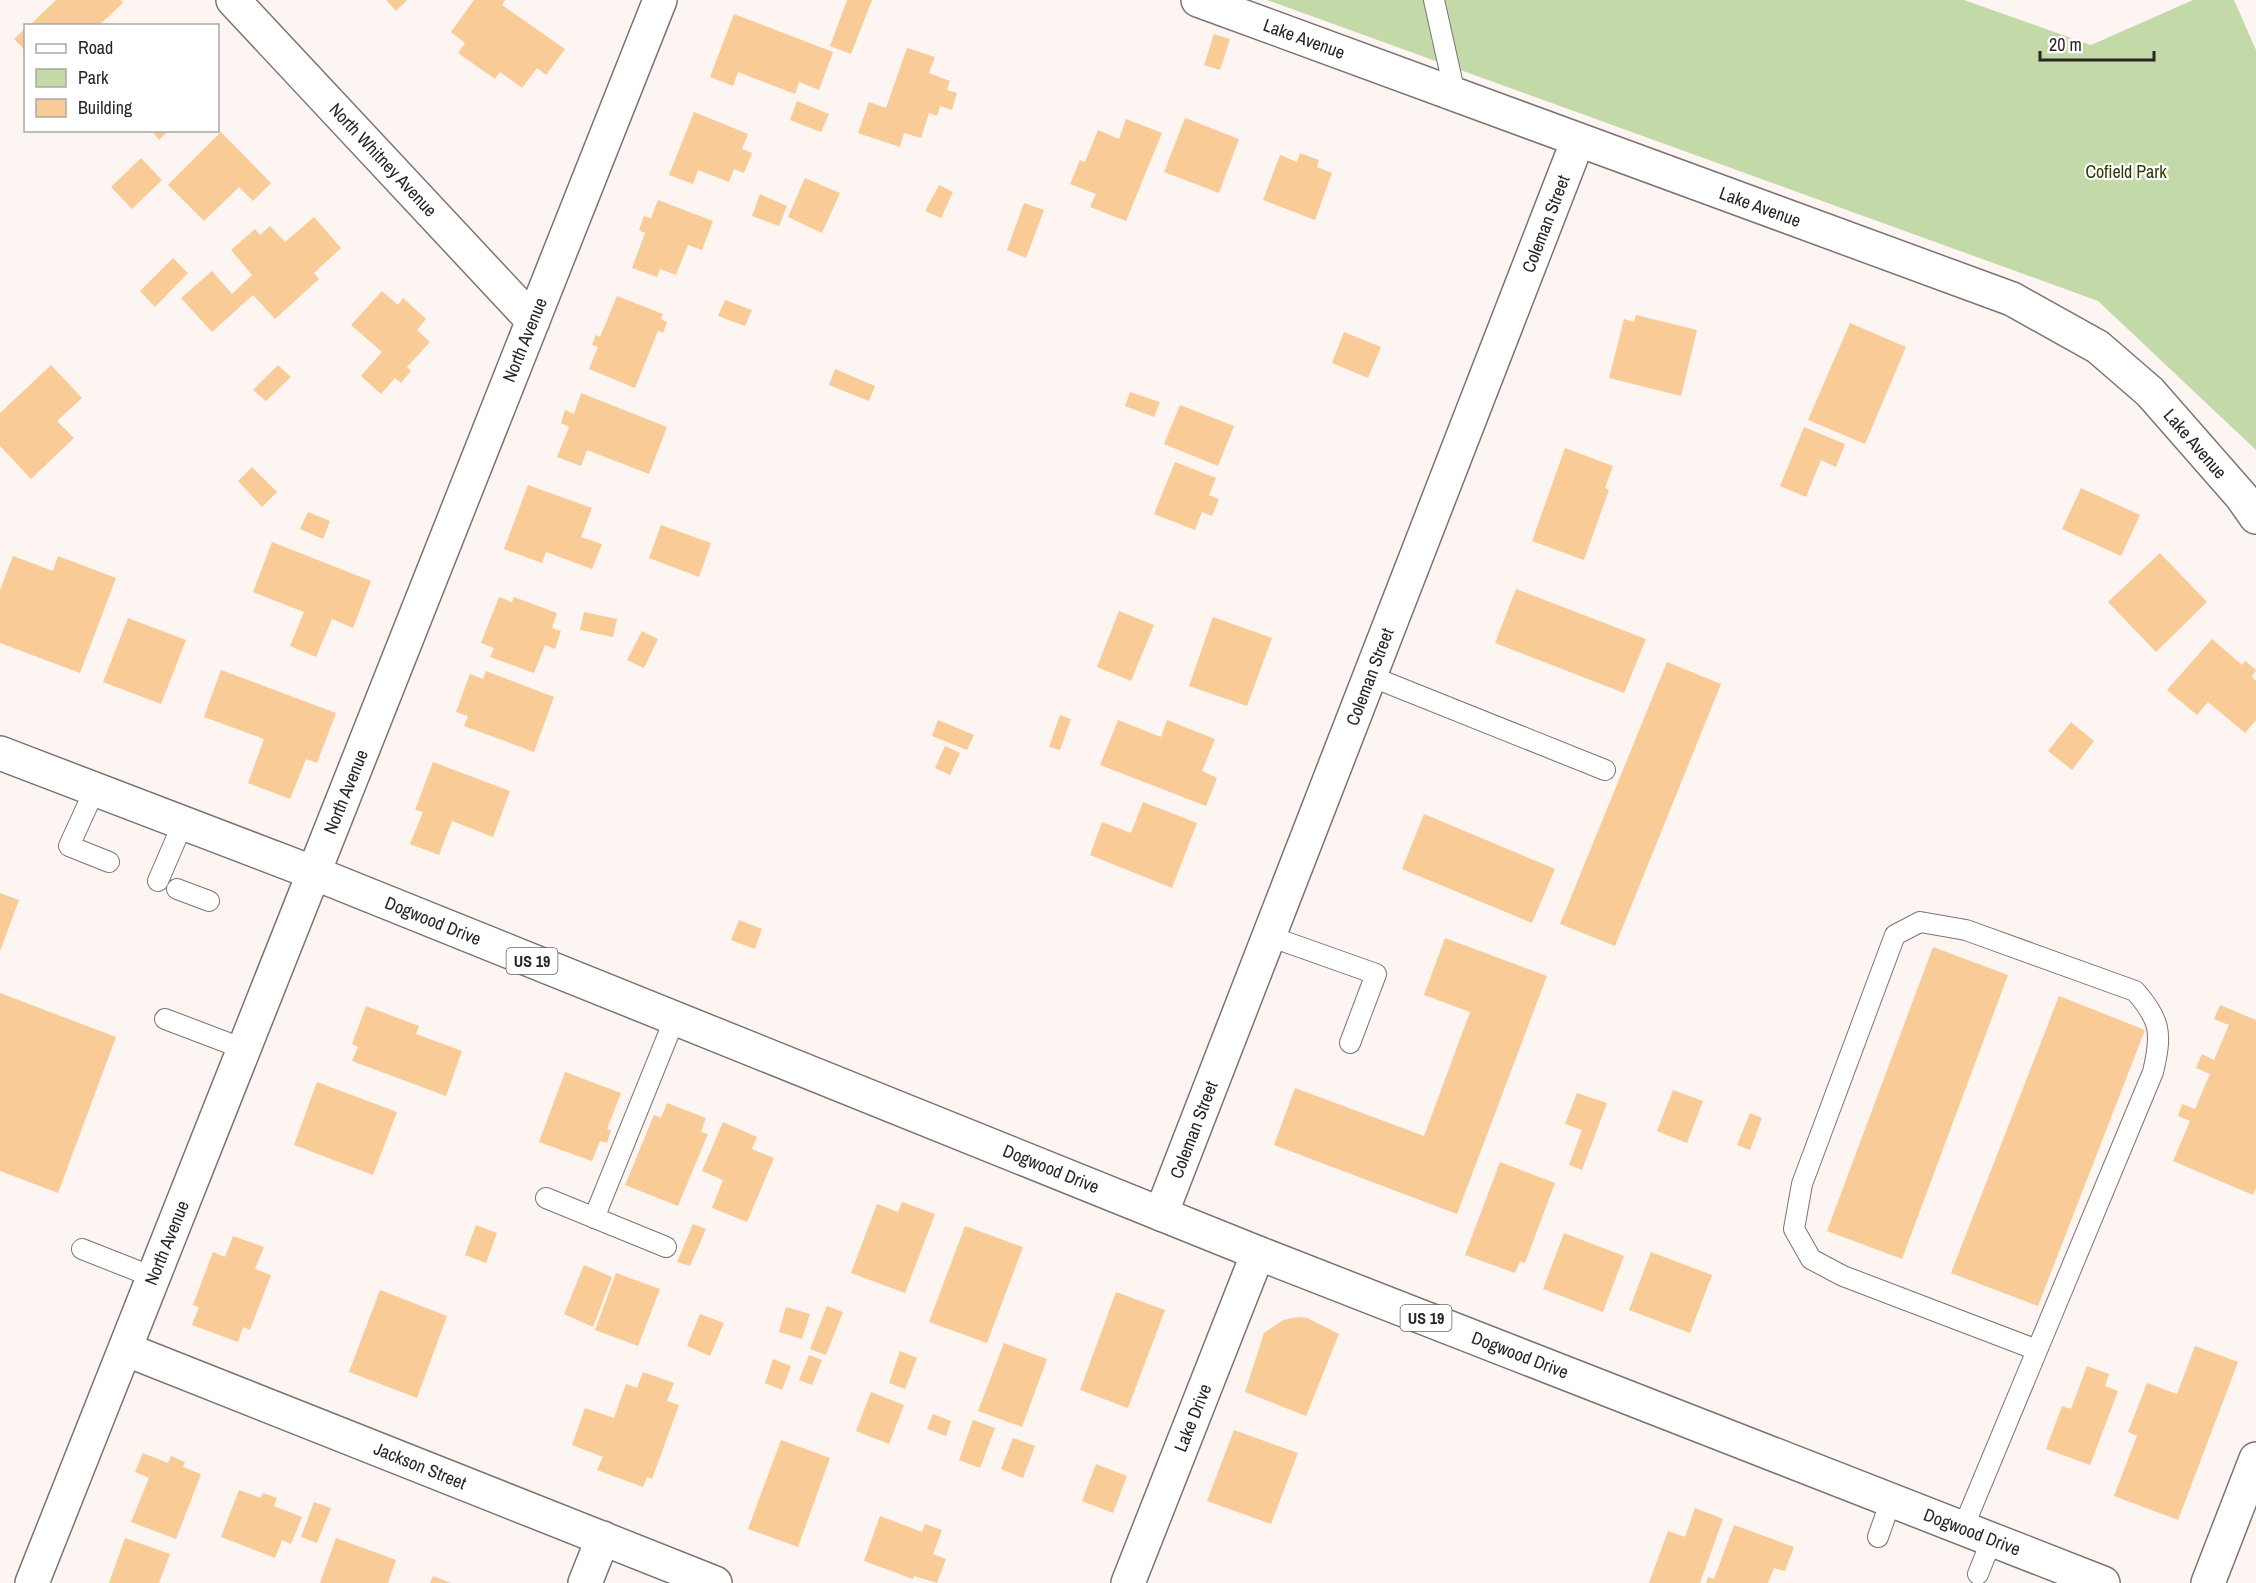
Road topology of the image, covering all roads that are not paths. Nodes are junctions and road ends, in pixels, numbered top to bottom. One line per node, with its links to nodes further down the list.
1 (233, 0): 7 (street, North Whitney Avenue)
2 (660, 0): 7 (street, North Avenue)
3 (1198, 0): 5 (street, Lake Avenue)
4 (1434, 0): 5 (lane)
5 (1455, 94): 6 (street, Lake Avenue)
6 (1578, 140): 8 (street, Lake Avenue); 9 (street, Coleman Street)
7 (532, 321): 15 (street, North Avenue)
8 (2256, 517)
9 (1370, 676): 11 (lane); 19 (street, Coleman Street)
10 (0, 753): 12 (street, Dogwood Drive / US 19)
11 (1605, 770)
12 (95, 789): 13 (street, Dogwood Drive / US 19); 14 (lane)
13 (183, 823): 15 (street, Dogwood Drive / US 19); 16 (lane)
14 (110, 862)
15 (314, 873): 20 (street, Dogwood Drive / US 19); 23 (street, North Avenue)
16 (158, 881)
17 (177, 889): 18 (lane)
18 (209, 901)
19 (1269, 936): 22 (lane); 25 (street, Coleman Street)
20 (675, 1018): 25 (street, Dogwood Drive / US 19); 26 (lane)
21 (165, 1019): 23 (lane)
22 (1350, 1043)
23 (244, 1048): 30 (street, North Avenue)
24 (546, 1198): 26 (lane)
25 (1161, 1214): 29 (street, Dogwood Drive / US 19)
26 (594, 1218): 27 (lane)
27 (666, 1247)
28 (82, 1249): 30 (lane)
29 (1258, 1253): 34 (street, Dogwood Drive / US 19); 42 (street, Lake Drive)
30 (153, 1277): 31 (street, North Avenue)
31 (125, 1349): 37 (street, Jackson Street); 39 (street, North Avenue)
32 (2037, 1350): 32 (lane); 35 (lane)
33 (2256, 1460): 44 (street)
34 (1891, 1500): 35 (street, Dogwood Drive / US 19); 36 (lane)
35 (1977, 1534): 38 (lane); 43 (street, Dogwood Drive / US 19)
36 (1878, 1537)
37 (603, 1538): 40 (street); 41 (street, Jackson Street)
38 (1978, 1574)
39 (32, 1583)
40 (585, 1583)
41 (716, 1583)
42 (1128, 1583)
43 (2103, 1583)
44 (2208, 1583)

